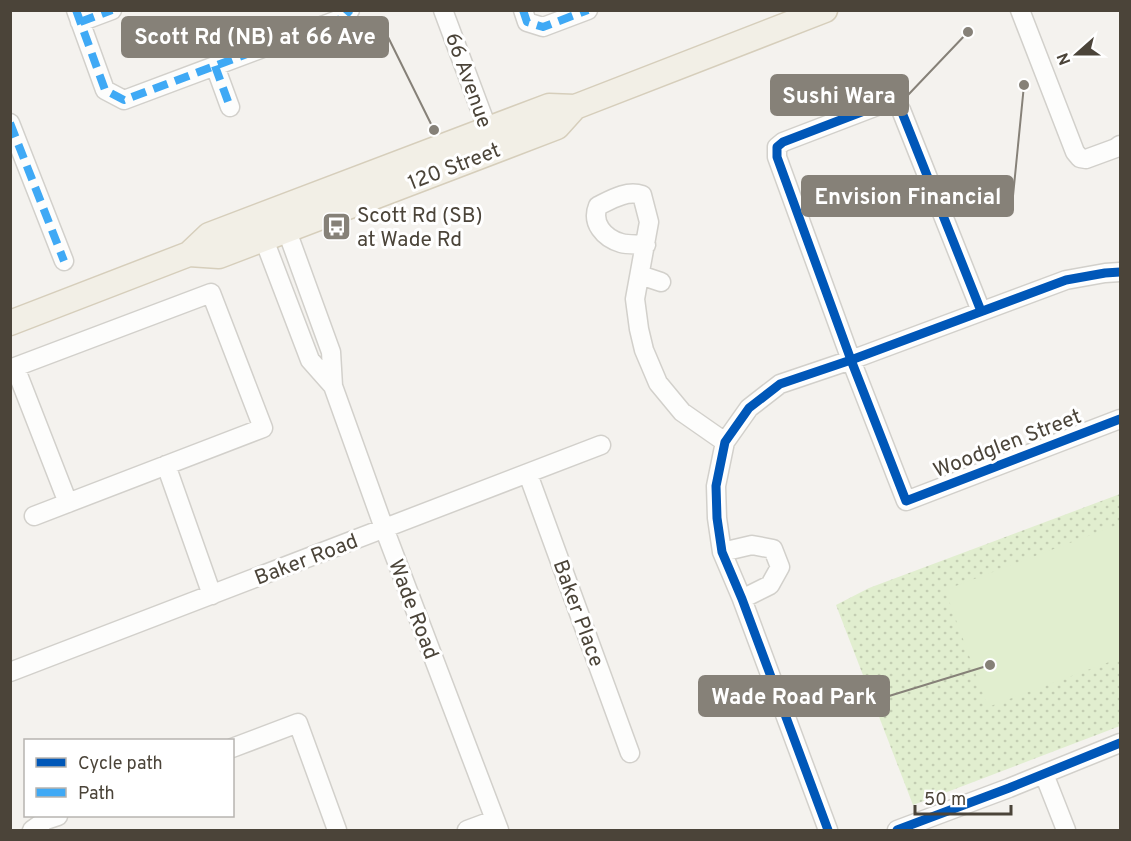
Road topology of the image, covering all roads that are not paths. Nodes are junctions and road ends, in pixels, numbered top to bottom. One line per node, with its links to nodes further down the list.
1 (112, 10): 8 (street)
2 (350, 10): 9 (street)
3 (443, 10): 12 (street, 66 Avenue)
4 (523, 10): 5 (street)
5 (588, 10)
6 (825, 10): 12 (main road, 120 Street)
7 (1020, 10): 13 (street)
8 (78, 16): 9 (street)
9 (215, 66): 10 (street)
10 (230, 107)
11 (10, 123): 17 (street)
12 (491, 140): 14 (main road, 120 Street)
13 (1120, 145)
14 (283, 219): 15 (main road, 120 Street); 24 (street, Wade Road)
15 (260, 228): 22 (main road, 120 Street); 24 (street, Wade Road)
16 (646, 245): 19 (street)
17 (64, 261)
18 (1120, 272): 21 (street)
19 (640, 275): 20 (street); 26 (street)
20 (661, 282)
21 (981, 311): 23 (street); 23 (street)
22 (10, 323)
23 (851, 360): 25 (street, Woodglen Street); 26 (street)
24 (333, 386): 32 (street, Wade Road)
25 (1120, 419)
26 (725, 442): 33 (street)
27 (601, 445): 29 (street, Baker Road)
28 (165, 465): 30 (street); 30 (street); 34 (street)
29 (528, 474): 32 (street, Baker Road); 39 (street, Baker Place)
30 (68, 503): 31 (street)
31 (34, 516)
32 (384, 528): 34 (street, Baker Road); 42 (street, Wade Road)
33 (722, 552): 35 (street); 35 (street)
34 (212, 595): 36 (street, Baker Road)
35 (742, 599): 46 (street)
36 (10, 672)
37 (1120, 743): 40 (street)
38 (234, 747): 44 (street)
39 (630, 753)
40 (1044, 774): 47 (street); 48 (street)
41 (55, 817): 43 (street)
42 (496, 825): 45 (street)
43 (32, 831)
44 (337, 831)
45 (467, 831)
46 (828, 831)
47 (897, 831)
48 (1065, 831)

